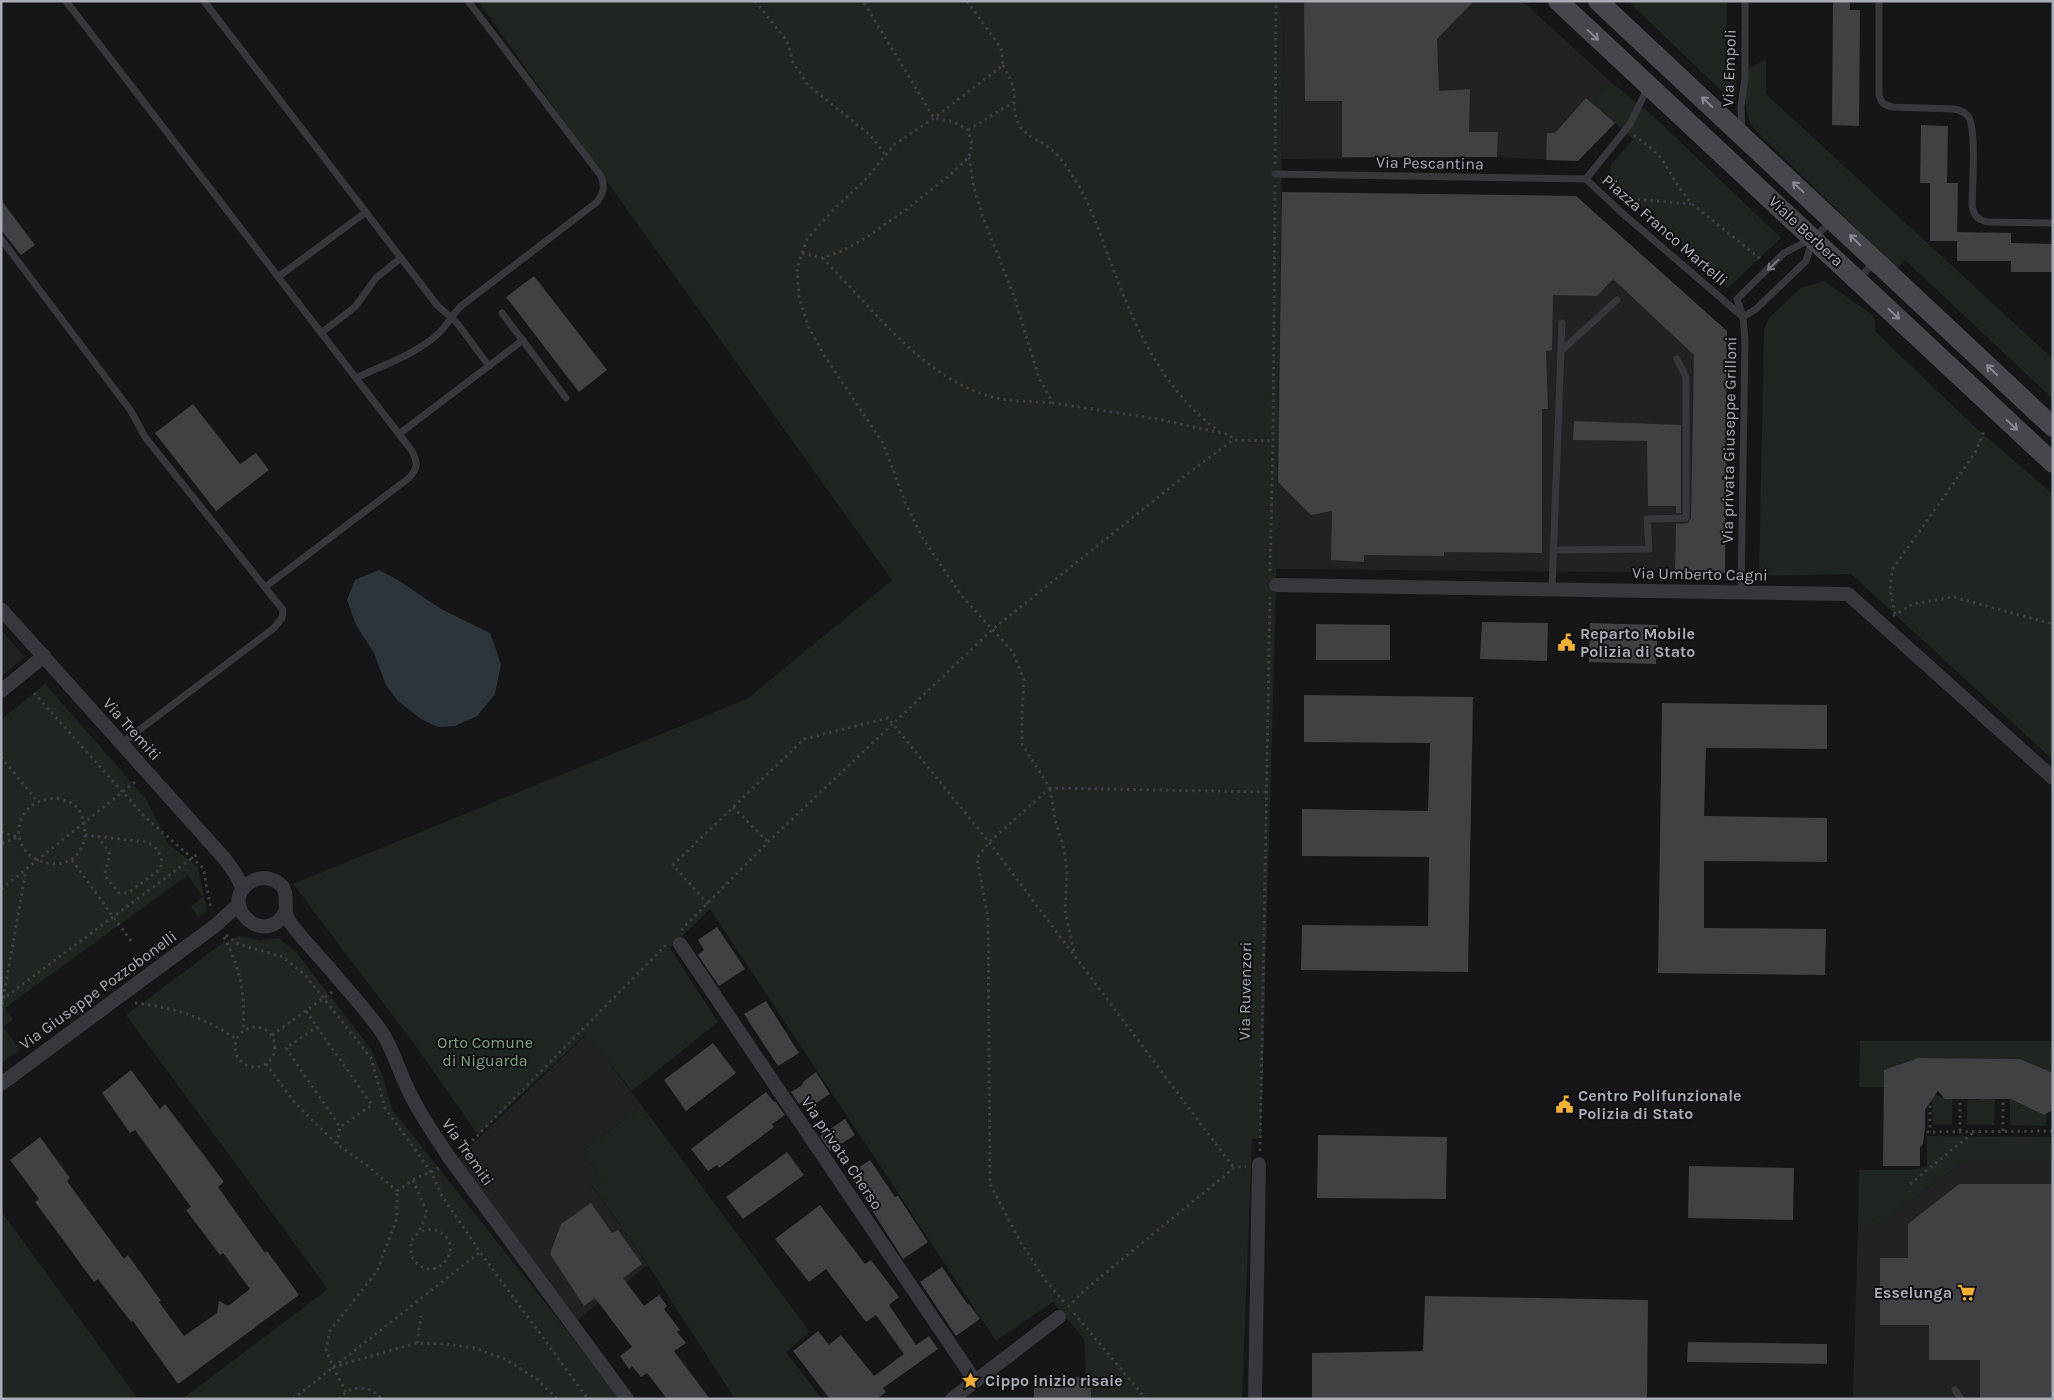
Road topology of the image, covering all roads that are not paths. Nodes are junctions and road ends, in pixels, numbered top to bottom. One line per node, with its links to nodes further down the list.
1 (66, 1): 19 (lane)
2 (204, 1): 12 (lane)
3 (468, 1): 23 (lane)
4 (1558, 1): 8 (street, Viale Berbera, one-way to 8)
5 (1598, 1): 9 (street, Viale Berbera, one-way to 5)
6 (1745, 1): 9 (lane, Via Empoli)
7 (1879, 1): 14 (lane)
8 (1648, 86): 11 (lane, Piazza Franco Martelli); 15 (street, Viale Berbera)
9 (1743, 136): 13 (street, Viale Berbera, one-way to 9)
10 (1275, 174): 11 (lane, Via Pescantina)
11 (1586, 179): 24 (lane, Piazza Franco Martelli)
12 (366, 212): 17 (lane); 19 (lane)
13 (1833, 220): 15 (lane, Piazza Franco Martelli); 18 (street, Viale Berbera, one-way to 13)
14 (2053, 223)
15 (1813, 238): 20 (street, Viale Berbera); 24 (lane); 24 (lane, Piazza Franco Martelli, one-way to 24)
16 (1, 239): 38 (lane)
17 (401, 258): 23 (lane); 26 (lane)
18 (1876, 260): 20 (lane); 33 (street, Viale Berbera, one-way to 18)
19 (278, 277): 26 (lane)
20 (1858, 280): 35 (street, Viale Berbera, one-way to 35)
21 (1617, 300): 28 (lane)
22 (502, 313): 27 (lane)
23 (450, 317): 30 (lane); 31 (lane)
24 (1743, 317): 40 (lane, Via privata Giuseppe Grilloni)
25 (1562, 323): 28 (lane)
26 (321, 333): 31 (lane)
27 (523, 340): 30 (lane); 32 (lane)
28 (1562, 351): 36 (lane)
29 (1677, 359): 36 (lane)
30 (488, 366): 34 (lane)
31 (356, 378): 34 (lane)
32 (566, 398)
33 (2053, 427)
34 (399, 434): 38 (lane)
35 (2053, 462)
36 (1555, 550): 39 (lane)
37 (1272, 585): 39 (street, Via Umberto Cagni)
38 (266, 587): 44 (lane)
39 (1552, 589): 40 (street, Via Umberto Cagni)
40 (1741, 592): 45 (street, Via Umberto Cagni)
41 (1, 609): 42 (street, Via Tremiti)
42 (44, 656): 43 (street); 44 (street, Via Tremiti)
43 (1, 691)
44 (122, 743): 46 (street, Via Tremiti)
45 (2053, 778)
46 (248, 885): 47 (street); 49 (street, Via Tremiti)
47 (239, 904): 48 (street); 50 (street, Via Giuseppe Pozzobonelli)
48 (245, 918): 49 (street); 50 (street, Via Giuseppe Pozzobonelli)
49 (284, 918): 57 (street, Via Tremiti)
50 (219, 924): 52 (street, Via Giuseppe Pozzobonelli)
51 (676, 940): 55 (street, Via privata Cherso)
52 (1, 1084)
53 (1259, 1164): 59 (street)
54 (1064, 1312): 55 (street)
55 (975, 1381): 58 (street)
56 (1956, 1390): 60 (lane)
57 (627, 1399)
58 (952, 1399)
59 (1256, 1399)
60 (1961, 1399)

